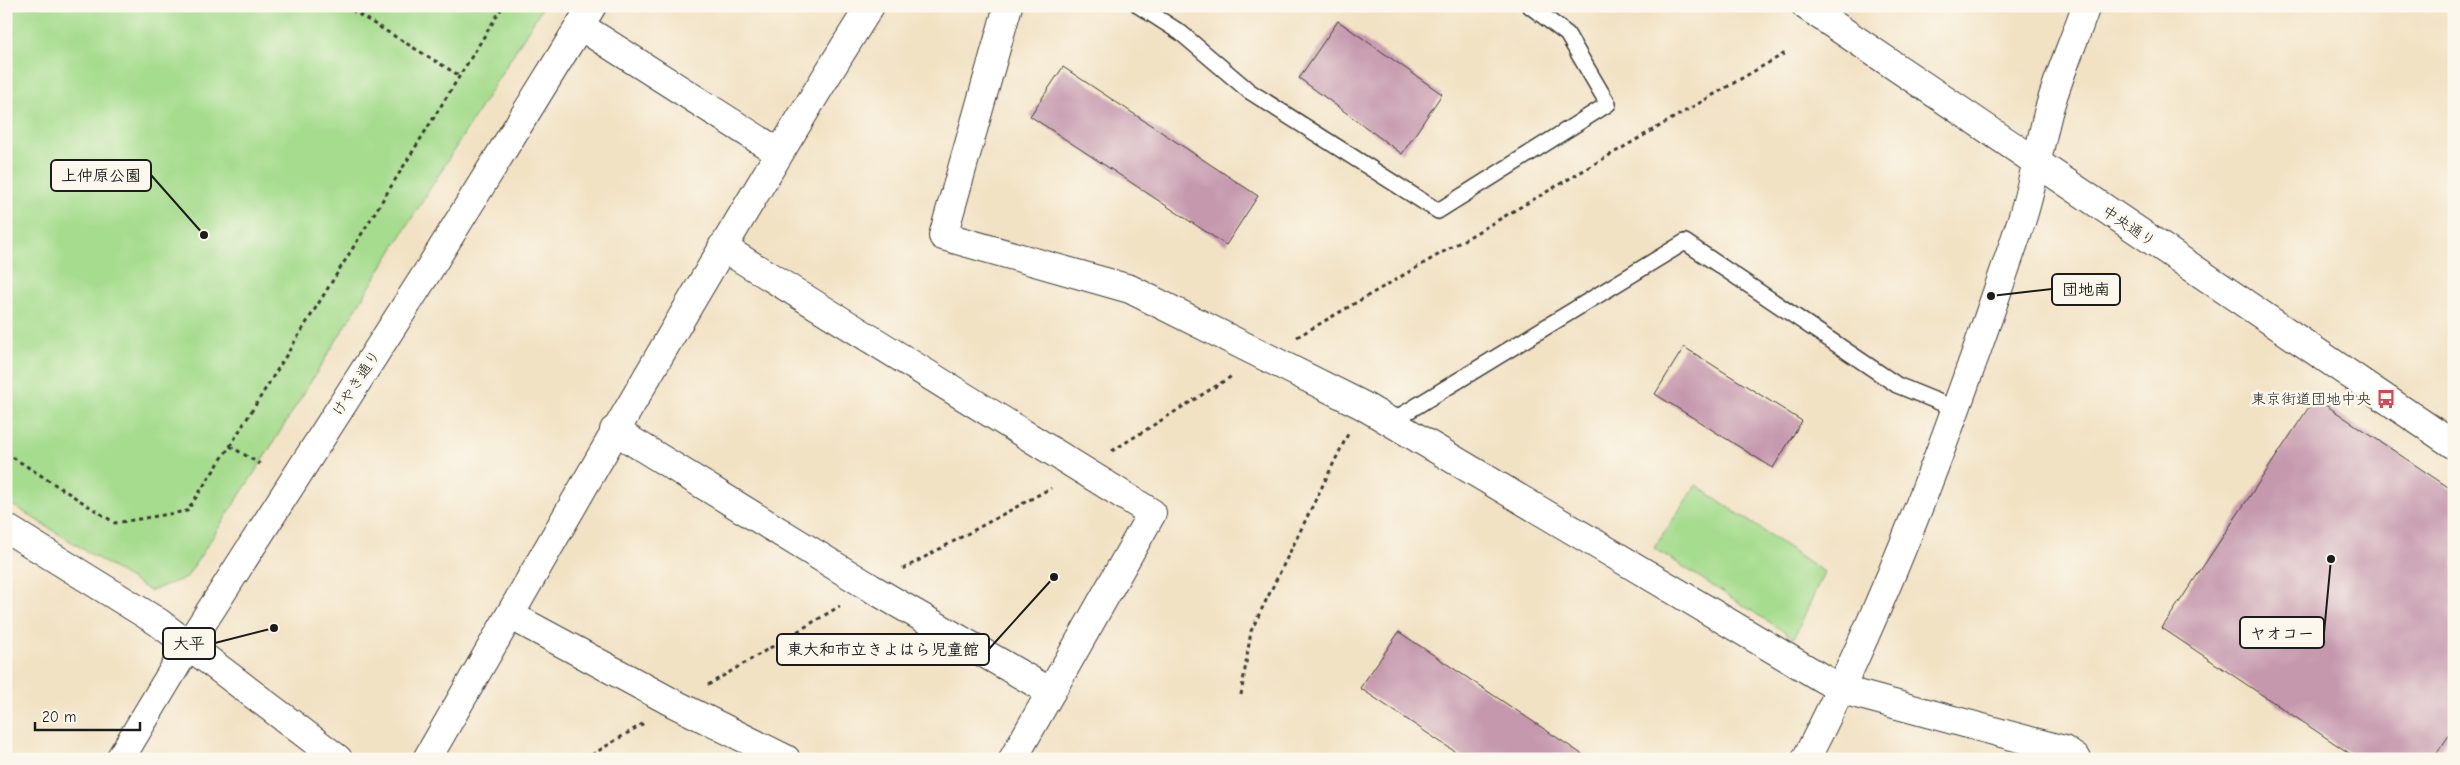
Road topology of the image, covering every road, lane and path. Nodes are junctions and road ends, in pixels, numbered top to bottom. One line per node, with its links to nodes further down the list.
1 (345, 6): 11 (path)
2 (503, 6): 11 (path)
3 (870, 6): 12 (street)
4 (1008, 6): 15 (street)
5 (1139, 6): 6 (lane)
6 (1530, 6)
7 (1806, 6): 13 (street, 中央通り)
8 (2086, 6): 13 (street)
9 (586, 16): 12 (street); 28 (street, けやき通り)
10 (1787, 52): 15 (path)
11 (460, 76): 21 (path)
12 (778, 152): 14 (street)
13 (2036, 164): 17 (street); 20 (street, 中央通り)
14 (722, 247): 19 (street); 24 (street)
15 (1265, 356): 16 (street); 24 (path)
16 (1362, 405): 18 (street); 31 (path)
17 (1956, 409): 18 (lane); 29 (street)
18 (1392, 421): 29 (street)
19 (614, 430): 26 (street); 27 (street)
20 (2454, 445)
21 (230, 446): 22 (path); 23 (path)
22 (6, 454)
23 (260, 464)
24 (1081, 471): 26 (path); 30 (street)
25 (6, 528): 28 (street)
26 (871, 588): 30 (street); 32 (path)
27 (510, 615): 32 (street); 35 (street)
28 (189, 644): 33 (street, けやき通り); 34 (street)
29 (1842, 690): 39 (street); 40 (street)
30 (1051, 692): 38 (street)
31 (1241, 695)
32 (675, 704): 36 (path); 37 (street)
33 (120, 759)
34 (338, 759)
35 (428, 759)
36 (585, 759)
37 (786, 759)
38 (1013, 759)
39 (1806, 759)
40 (2077, 759)

